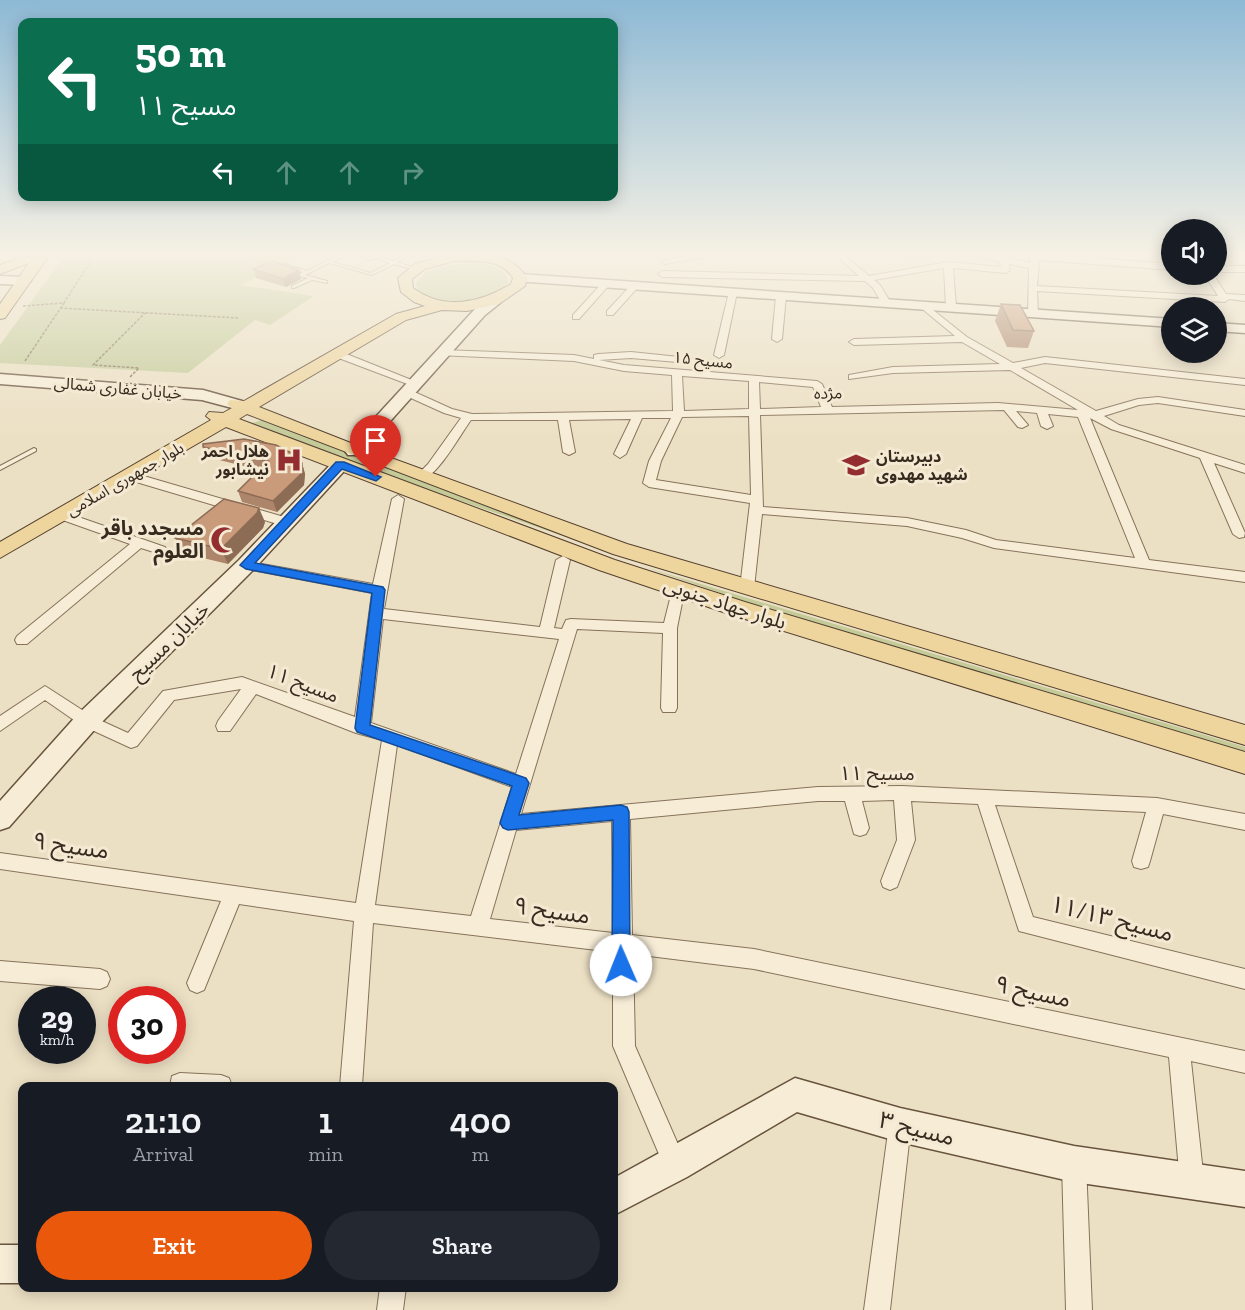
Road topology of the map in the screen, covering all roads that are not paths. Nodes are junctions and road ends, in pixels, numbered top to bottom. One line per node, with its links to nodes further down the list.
1 (390, 315): 32 (main road, بلوار جمهوری اسلامی)
2 (408, 315): 15 (main road, بلوار جمهوری اسلامی)
3 (477, 315): 14 (street, خیابان مسیح)
4 (727, 315): 16 (street)
5 (779, 315): 11 (street)
6 (935, 315): 12 (street)
7 (1063, 315): 8 (street)
8 (1161, 322)
9 (1227, 328): 10 (street)
10 (1245, 329)
11 (777, 339)
12 (964, 339): 13 (street); 19 (street)
13 (854, 342)
14 (442, 353): 17 (street, مسیح ۱۵); 25 (street, خیابان مسیح)
15 (340, 355): 25 (street, مژده); 32 (main road, بلوار جمهوری اسلامی)
16 (718, 355)
17 (574, 358): 18 (street); 20 (street, مسیح ۱۵)
18 (708, 363)
19 (1010, 367): 21 (street); 24 (street); 34 (street)
20 (677, 372): 23 (street, مسیح ۱۵); 30 (street)
21 (852, 377)
22 (0, 379): 32 (street, خیابان غفاری شمالی)
23 (754, 381): 27 (street, مسیح ۱۵); 29 (street)
24 (1245, 382)
25 (410, 388): 35 (street, مژده); 43 (street, خیابان مسیح)
26 (1007, 407): 27 (street, مژده); 28 (street, مژده); 37 (street)
27 (827, 409): 29 (street, مژده)
28 (1041, 410): 34 (street, مژده); 38 (street)
29 (755, 411): 30 (street, مژده); 49 (street)
30 (679, 413): 33 (street, مژده); 49 (street)
31 (1245, 413): 34 (street)
32 (235, 415): 43 (main road, بلوار جهاد جنوبی); 43 (main road, بلوار جهاد جنوبی); 46 (main road, بلوار جمهوری اسلامی); 53 (main road, بلوار جمهوری اسلامی)
33 (638, 415): 36 (street, مژده); 41 (street)
34 (1088, 415): 42 (street, مژده); 59 (street)
35 (468, 416): 36 (street, مژده); 47 (street)
36 (563, 417): 40 (street)
37 (1022, 425)
38 (1047, 426)
39 (34, 450): 44 (lane)
40 (569, 452)
41 (620, 454)
42 (1205, 456): 45 (street, مژده); 52 (street)
43 (347, 458): 47 (main road, بلوار جهاد جنوبی); 51 (street, خیابان مسیح); 57 (main road, بلوار جهاد جنوبی)
44 (0, 468)
45 (1245, 469)
46 (130, 476): 50 (main road, بلوار جمهوری اسلامی); 51 (street)
47 (422, 476): 57 (main road, بلوار جهاد جنوبی)
48 (398, 499): 63 (street)
49 (756, 505): 59 (street); 62 (street)
50 (61, 515): 54 (street); 56 (main road, بلوار جمهوری اسلامی)
51 (286, 522): 60 (street, خیابان مسیح)
52 (1239, 534)
53 (0, 539)
54 (138, 544): 55 (street); 70 (street)
55 (160, 550)
56 (0, 551)
57 (614, 557): 62 (main road, بلوار جهاد جنوبی); 79 (main road, بلوار جهاد جنوبی)
58 (563, 560): 68 (street)
59 (1144, 564): 61 (street)
60 (246, 565): 63 (street); 73 (street, خیابان مسیح)
61 (1241, 577): 64 (street)
62 (747, 588): 77 (main road, بلوار جهاد جنوبی)
63 (379, 590): 66 (street)
64 (1245, 591)
65 (676, 598): 67 (street)
66 (377, 613): 68 (street); 76 (street)
67 (670, 628): 69 (street); 72 (street)
68 (546, 633): 69 (street)
69 (567, 635): 80 (street)
70 (22, 640)
71 (253, 686): 73 (street, مسیح ۱۱); 75 (street); 76 (street, مسیح ۱۱)
72 (669, 708)
73 (87, 722): 74 (street); 86 (street, خیابان مسیح)
74 (0, 725)
75 (224, 726)
76 (362, 728): 78 (street, مسیح ۱۱)
77 (1245, 735)
78 (390, 738): 80 (street, مسیح ۱۱); 94 (street)
79 (1245, 763)
80 (521, 783): 88 (street)
81 (902, 793): 82 (street, مسیح ۱۱); 83 (street, مسیح ۱۱); 92 (street)
82 (852, 794): 85 (street, مسیح ۱۱); 89 (street)
83 (984, 797): 84 (street, مسیح ۱۱); 99 (street, مسیح ۱۱/۱۳)
84 (1157, 805): 87 (street, مسیح ۱۱); 91 (street)
85 (621, 812): 88 (street, مسیح ۱۱); 96 (street)
86 (0, 819)
87 (1245, 822)
88 (508, 823): 95 (street)
89 (860, 828)
90 (0, 861): 93 (street, مسیح ۹)
91 (1141, 861)
92 (891, 881)
93 (234, 894): 94 (street, مسیح ۹); 100 (street)
94 (364, 913): 95 (street, مسیح ۹); 103 (street)
95 (478, 925): 96 (street, مسیح ۹)
96 (621, 944): 101 (street, مسیح ۹); 106 (street)
97 (0, 971): 98 (street)
98 (100, 979)
99 (1245, 980)
100 (196, 983)
101 (1179, 1047): 102 (street, مسیح ۹); 107 (street)
102 (1240, 1060)
103 (351, 1082)
104 (900, 1125): 105 (street, مسیح ۳); 106 (street, مسیح ۳); 114 (street)
105 (1074, 1164): 107 (street, مسیح ۳); 115 (street)
106 (675, 1165): 109 (street, مسیح ۳)
107 (1192, 1182): 108 (street, مسیح ۳)
108 (1245, 1189)
109 (618, 1195)
110 (0, 1264): 111 (street)
111 (18, 1264)
112 (392, 1292): 113 (street)
113 (390, 1310)
114 (877, 1310)
115 (1079, 1310)

